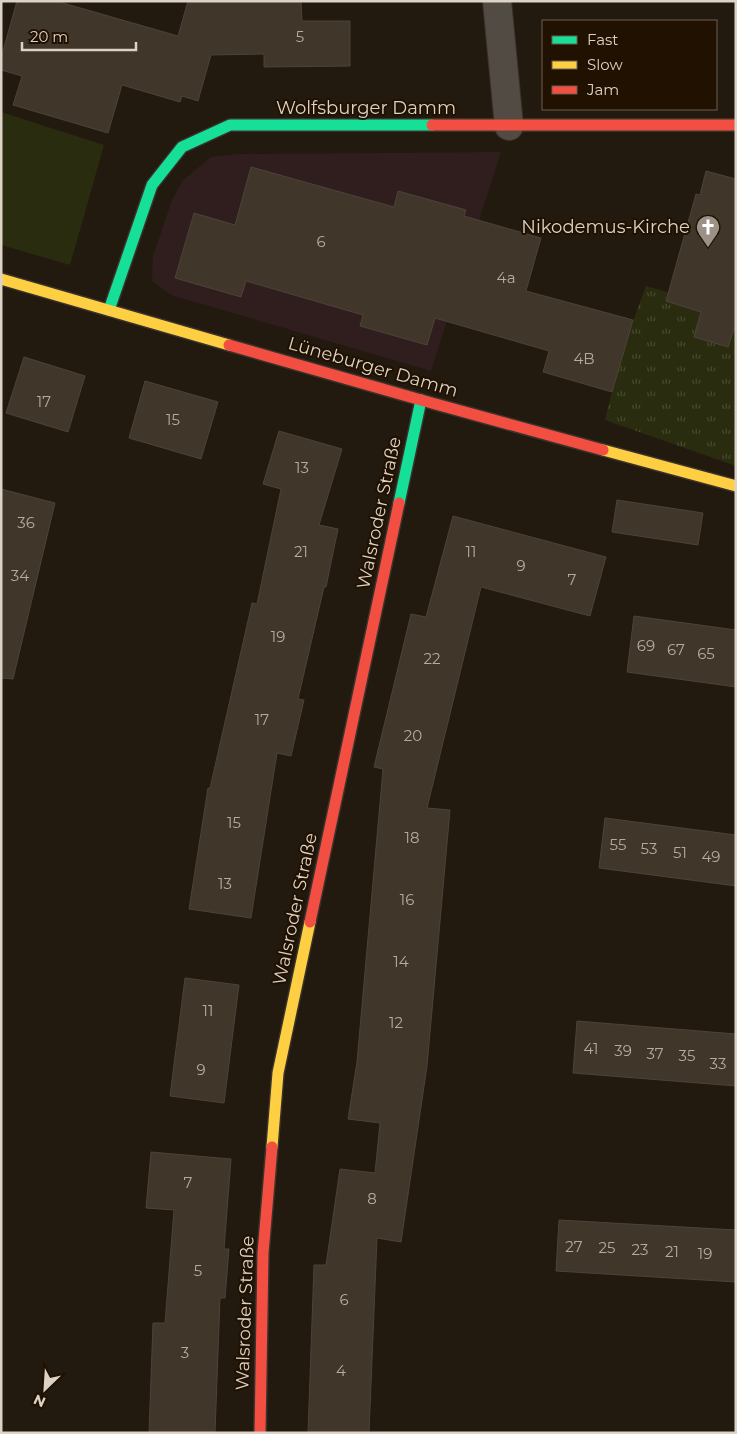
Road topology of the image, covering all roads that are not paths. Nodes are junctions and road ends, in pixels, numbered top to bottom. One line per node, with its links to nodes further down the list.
1 (497, 1): 3 (street)
2 (736, 125): 3 (street, Wolfsburger Damm)
3 (509, 126): 5 (street, Wolfsburger Damm)
4 (2, 283): 5 (street, Lüneburger Damm)
5 (109, 310): 6 (street, Lüneburger Damm)
6 (421, 400): 7 (street, Lüneburger Damm); 8 (street, Walsroder Straße)
7 (736, 486)
8 (260, 1433)

